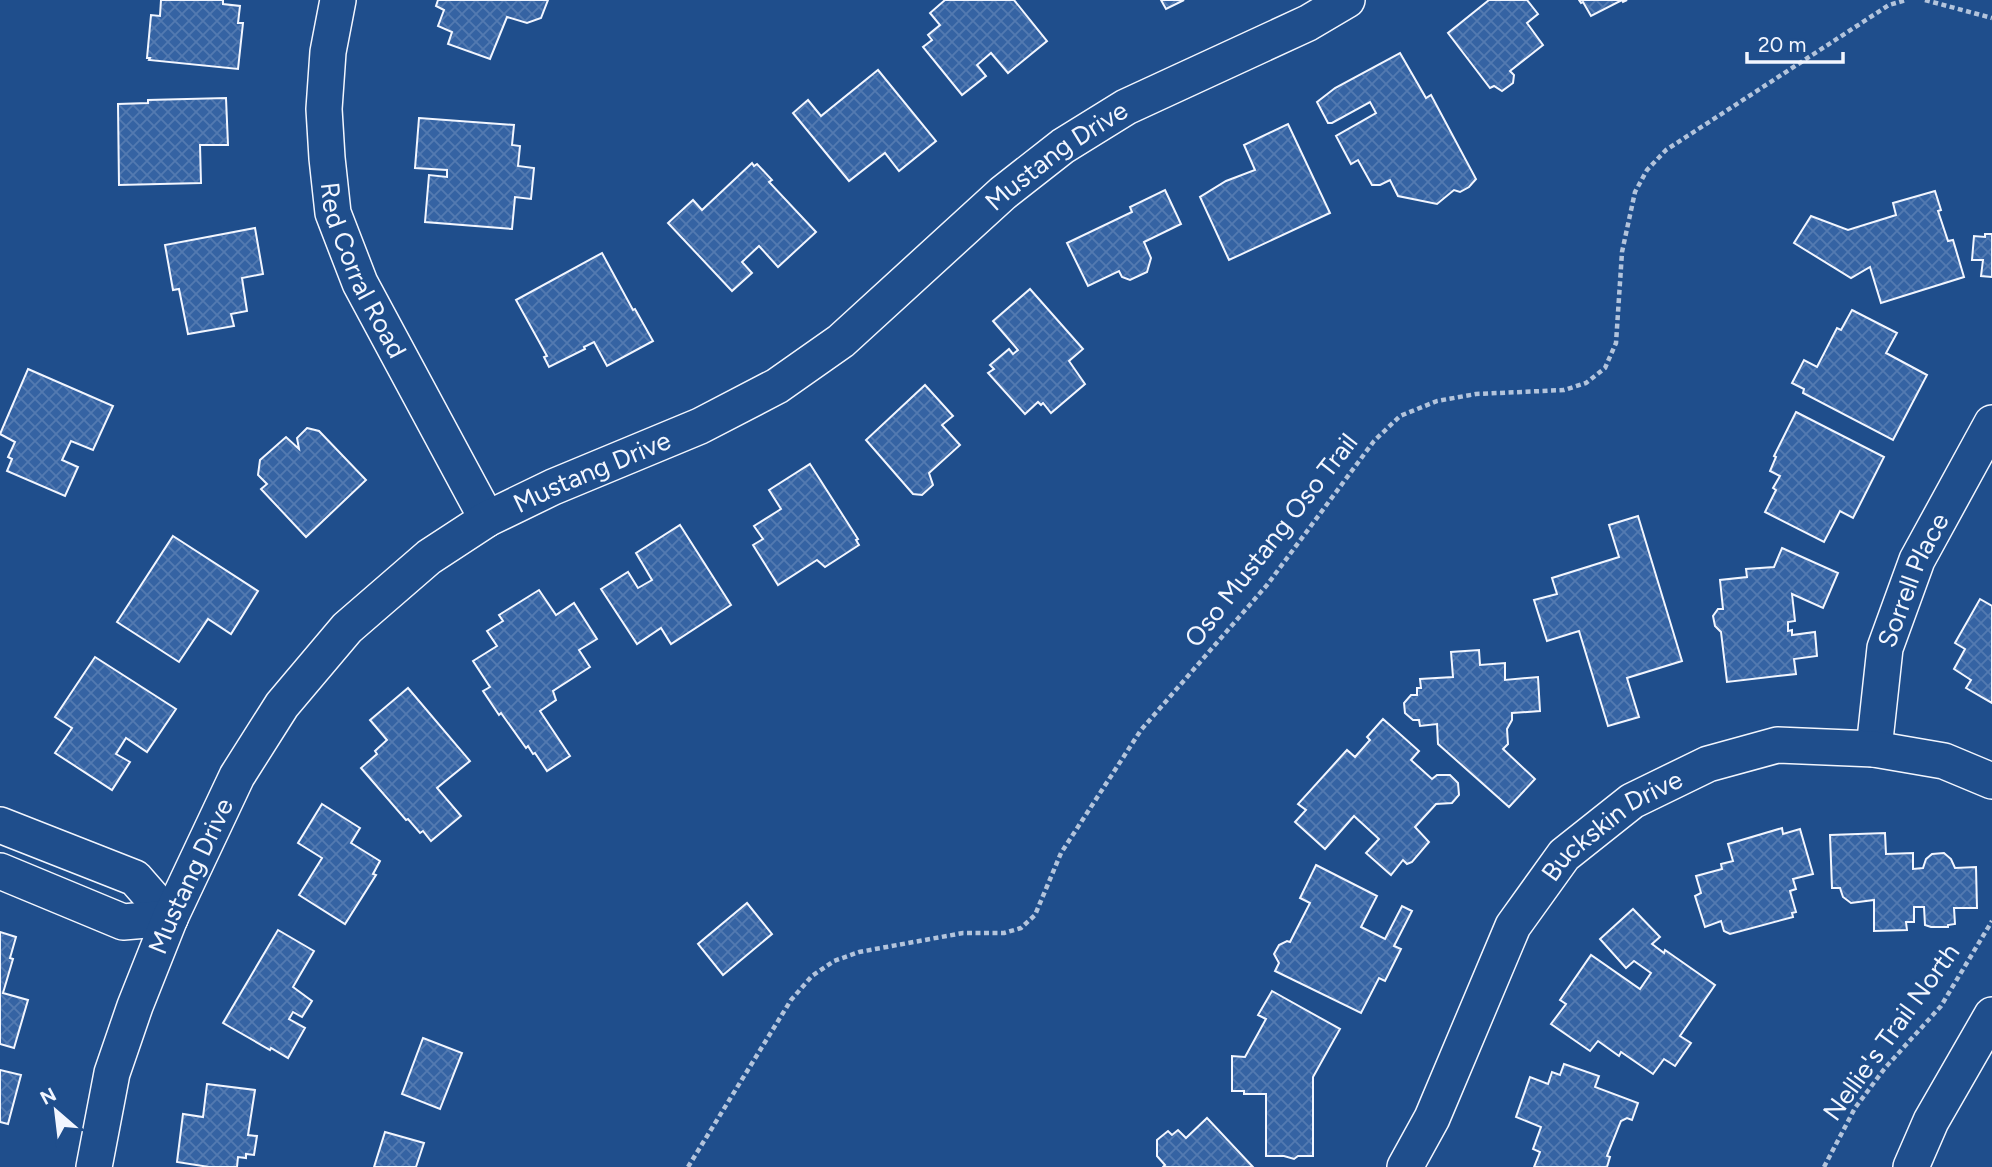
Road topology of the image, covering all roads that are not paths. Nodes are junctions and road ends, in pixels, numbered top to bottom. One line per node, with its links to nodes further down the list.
1 (338, 0): 4 (street, Red Corral Road)
2 (1347, 0): 4 (street, Mustang Drive)
3 (1992, 423): 5 (street, Sorrell Place)
4 (487, 519): 9 (street, Mustang Drive)
5 (1874, 749): 6 (street, Buckskin Drive); 12 (street, Buckskin Drive)
6 (1992, 781)
7 (0, 825): 9 (street)
8 (0, 872): 9 (street)
9 (170, 918): 11 (street, Mustang Drive)
10 (1992, 1015): 13 (street)
11 (93, 1167)
12 (1405, 1167)
13 (1911, 1167)

